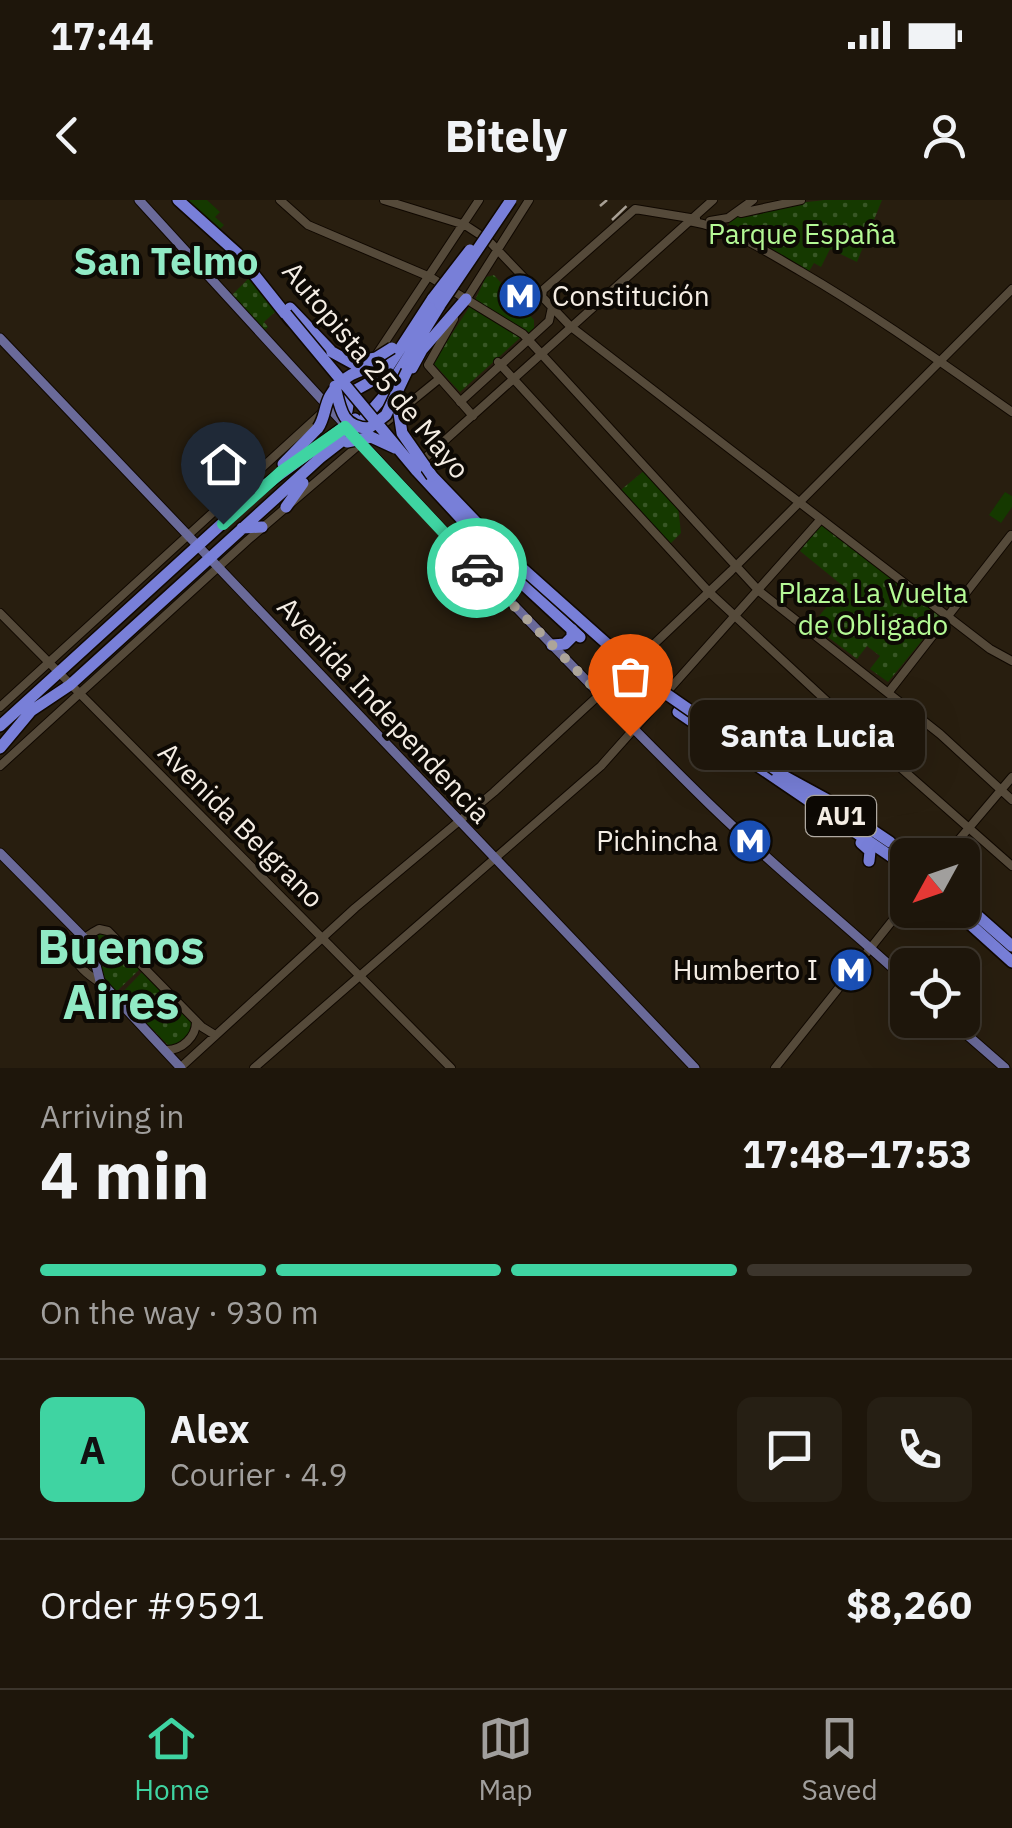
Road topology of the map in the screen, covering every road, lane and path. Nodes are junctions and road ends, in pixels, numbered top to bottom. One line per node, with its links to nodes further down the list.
1 (139, 200): 44 (main road)
2 (175, 200): 27 (highway, Autopista 25 de Mayo / AU1)
3 (190, 200): 28 (highway, Autopista 25 de Mayo / AU1, bridge)
4 (280, 200): 20 (main road)
5 (384, 200): 15 (main road)
6 (479, 200): 15 (main road)
7 (508, 200): 18 (highway, bridge)
8 (526, 200): 17 (main road)
9 (714, 200): 14 (main road)
10 (756, 200): 12 (main road); 13 (main road)
11 (801, 200): 12 (main road)
12 (774, 204): 13 (main road)
13 (733, 216): 14 (main road); 16 (main road)
14 (689, 222): 16 (main road); 23 (main road); 29 (main road)
15 (464, 227): 17 (main road); 19 (main road)
16 (726, 229): 36 (main road)
17 (495, 247): 23 (main road); 24 (main road)
18 (469, 257): 25 (highway, bridge); 25 (highway, bridge)
19 (438, 264): 20 (main road); 21 (main road)
20 (430, 276): 21 (main road); 44 (main road)
21 (442, 283): 24 (main road)
22 (1012, 289): 36 (main road)
23 (542, 296): 26 (main road)
24 (466, 299): 31 (main road); 32 (highway); 39 (main road)
25 (437, 305): 32 (highway); 32 (highway); 33 (highway, bridge); 38 (highway); 44 (highway)
26 (552, 308): 29 (main road); 31 (main road)
27 (286, 314): 35 (highway, bridge); 49 (highway, Autopista 25 de Mayo / AU1, bridge)
28 (304, 327): 33 (highway, bridge); 51 (highway, Autopista 25 de Mayo / AU1, bridge)
29 (573, 328): 34 (main road); 56 (main road)
30 (0, 338): 60 (main road, Avenida Independencia)
31 (528, 338): 34 (main road); 37 (main road)
32 (419, 340): 38 (highway); 47 (highway)
33 (332, 352): 43 (highway, bridge)
34 (544, 354): 40 (main road); 65 (main road)
35 (316, 358): 38 (highway, bridge); 44 (highway, bridge)
36 (938, 360): 42 (main road); 56 (main road)
37 (500, 364): 40 (main road); 41 (main road)
38 (409, 369): 43 (highway, bridge)
39 (439, 378): 41 (main road); 46 (main road)
40 (514, 380): 45 (main road); 67 (main road)
41 (459, 397): 45 (main road)
42 (1012, 412)
43 (396, 413): 44 (highway, bridge); 46 (highway); 51 (highway, bridge); 53 (highway, bridge)
44 (334, 414): 47 (main road); 48 (highway, bridge); 50 (highway); 54 (main road)
45 (472, 416): 49 (main road)
46 (375, 429): 47 (highway)
47 (351, 437): 48 (highway, bridge); 50 (highway); 52 (main road); 55 (highway); 55 (highway)
48 (401, 452): 49 (highway, bridge)
49 (417, 466): 52 (main road); 63 (highway, Autopista 25 de Mayo / AU1)
50 (281, 472): 53 (highway)
51 (432, 476): 63 (highway, Autopista 25 de Mayo / AU1)
52 (396, 482): 72 (main road)
53 (262, 488): 54 (highway); 62 (highway)
54 (234, 495): 60 (main road)
55 (281, 503): 58 (highway); 59 (main road)
56 (798, 503): 57 (main road); 65 (main road)
57 (821, 519): 66 (main road); 69 (main road)
58 (242, 528): 59 (highway); 64 (highway)
59 (262, 528): 64 (main road)
60 (190, 535): 62 (main road, Avenida Independencia); 74 (main road)
61 (1011, 535): 69 (main road)
62 (199, 546): 64 (main road, Avenida Independencia); 77 (highway)
63 (494, 548): 71 (highway, bridge); 72 (highway, bridge); 90 (highway, Autopista 25 de Mayo / AU1, bridge)
64 (214, 562): 78 (highway); 94 (main road, Avenida Independencia)
65 (737, 565): 66 (main road); 67 (main road)
66 (759, 591): 70 (main road); 79 (main road)
67 (709, 592): 70 (main road); 75 (main road)
68 (0, 613): 74 (main road, Avenida Belgrano)
69 (949, 615): 73 (main road); 79 (main road)
70 (736, 618): 86 (main road); 95 (main road)
71 (592, 625)
72 (552, 645): 80 (main road)
73 (1012, 659)
74 (48, 664): 77 (main road, Avenida Belgrano); 81 (main road)
75 (634, 664)
76 (623, 673): 80 (main road)
77 (58, 674): 78 (main road, Avenida Belgrano); 85 (highway)
78 (74, 690): 87 (highway); 89 (main road); 109 (main road, Avenida Belgrano)
79 (889, 691): 92 (main road)
80 (600, 694): 86 (main road); 94 (main road)
81 (0, 708)
82 (694, 709): 90 (highway, bridge)
83 (34, 720): 87 (highway)
84 (684, 723): 90 (highway)
85 (0, 726)
86 (634, 729): 101 (main road); 111 (main road)
87 (16, 732): 88 (highway)
88 (0, 748)
89 (0, 766)
90 (777, 775): 97 (highway); 98 (highway, Autopista 25 de Mayo / AU1); 100 (highway, Autopista 25 de Mayo / AU1); 102 (highway)
91 (1012, 778): 92 (main road)
92 (1002, 788): 93 (main road); 95 (main road)
93 (1012, 797)
94 (459, 822): 101 (main road, Avenida Independencia); 109 (main road)
95 (968, 828): 96 (main road); 103 (main road)
96 (960, 838)
97 (890, 842)
98 (890, 848)
99 (0, 853): 108 (main road)
100 (890, 855)
101 (494, 860): 114 (main road); 123 (main road, Avenida Independencia)
102 (870, 861)
103 (1012, 866)
104 (980, 912): 110 (highway)
105 (980, 913): 110 (highway)
106 (890, 923): 111 (main road)
107 (975, 928): 112 (highway)
108 (85, 938): 115 (main road); 115 (main road); 116 (main road)
109 (322, 938): 114 (main road, Avenida Belgrano); 117 (main road)
110 (1012, 942)
111 (870, 948): 113 (main road); 124 (main road)
112 (1012, 958)
113 (890, 966)
114 (358, 976): 121 (main road); 122 (main road, Avenida Belgrano)
115 (102, 984): 119 (main road)
116 (195, 1019): 117 (main road); 119 (main road)
117 (215, 1035): 120 (main road)
118 (971, 1038): 125 (main road)
119 (167, 1050): 120 (main road)
120 (180, 1068)
121 (254, 1068)
122 (450, 1068)
123 (695, 1068)
124 (775, 1068)
125 (1005, 1068)

